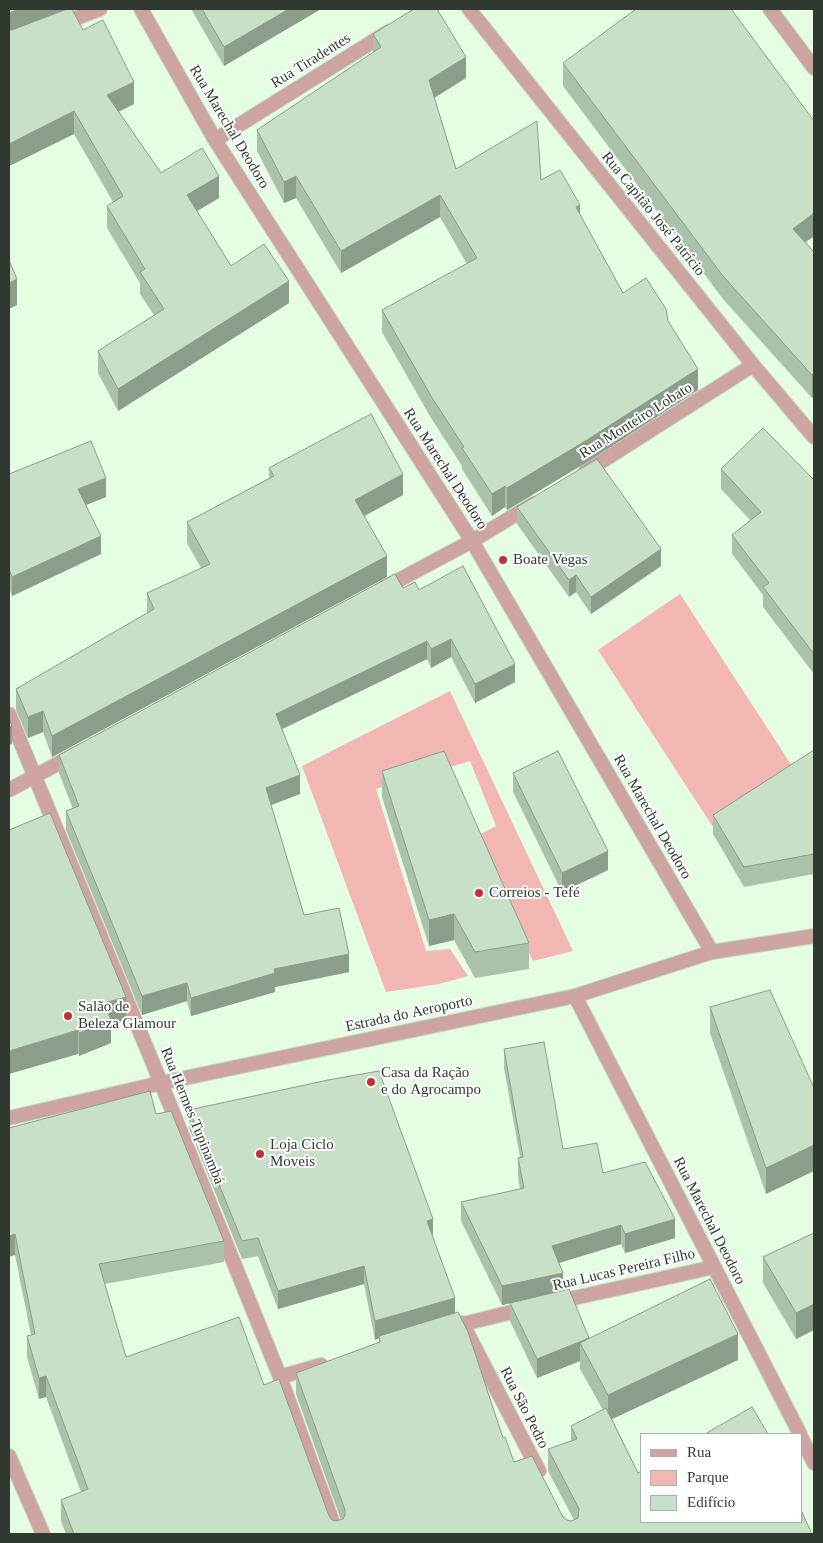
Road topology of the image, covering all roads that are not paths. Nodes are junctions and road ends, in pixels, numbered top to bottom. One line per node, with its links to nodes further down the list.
1 (100, 9): 6 (street)
2 (142, 9): 8 (street, Rua Marechal Deodoro)
3 (469, 9): 9 (street, Rua Capitão José Patrício)
4 (770, 9): 7 (street)
5 (400, 24): 8 (street, Rua Tiradentes)
6 (45, 30)
7 (814, 68)
8 (215, 140): 13 (street, Rua Marechal Deodoro)
9 (753, 365): 10 (street, Rua Capitão José Patrício); 11 (street, Rua Monteiro Lobato)
10 (814, 437)
11 (572, 480)
12 (547, 495): 13 (street)
13 (472, 541): 14 (street); 20 (street, Rua Marechal Deodoro)
14 (369, 596)
15 (9, 714): 17 (street, Rua Hermes Tupinambá)
16 (87, 748): 17 (street)
17 (36, 776): 18 (street); 22 (street, Rua Hermes Tupinambá)
18 (9, 790)
19 (814, 936): 20 (street, Estrada do Aeroporto)
20 (712, 952): 21 (street, Estrada do Aeroporto)
21 (575, 996): 22 (street, Estrada do Aeroporto); 24 (street, Rua Marechal Deodoro)
22 (161, 1083): 23 (street, Estrada do Aeroporto); 28 (street, Rua Hermes Tupinambá)
23 (9, 1118)
24 (714, 1267): 25 (street, Rua Lucas Pereira Filho); 29 (street, Rua Marechal Deodoro)
25 (462, 1323): 26 (street, Rua Lucas Pereira Filho); 33 (street, Rua São Pedro)
26 (435, 1331)
27 (335, 1361): 28 (street)
28 (280, 1377): 35 (street, Rua Hermes Tupinambá)
29 (799, 1433)
30 (803, 1440): 32 (street)
31 (9, 1456): 34 (street)
32 (814, 1463)
33 (544, 1482)
34 (43, 1534)
35 (337, 1534)

